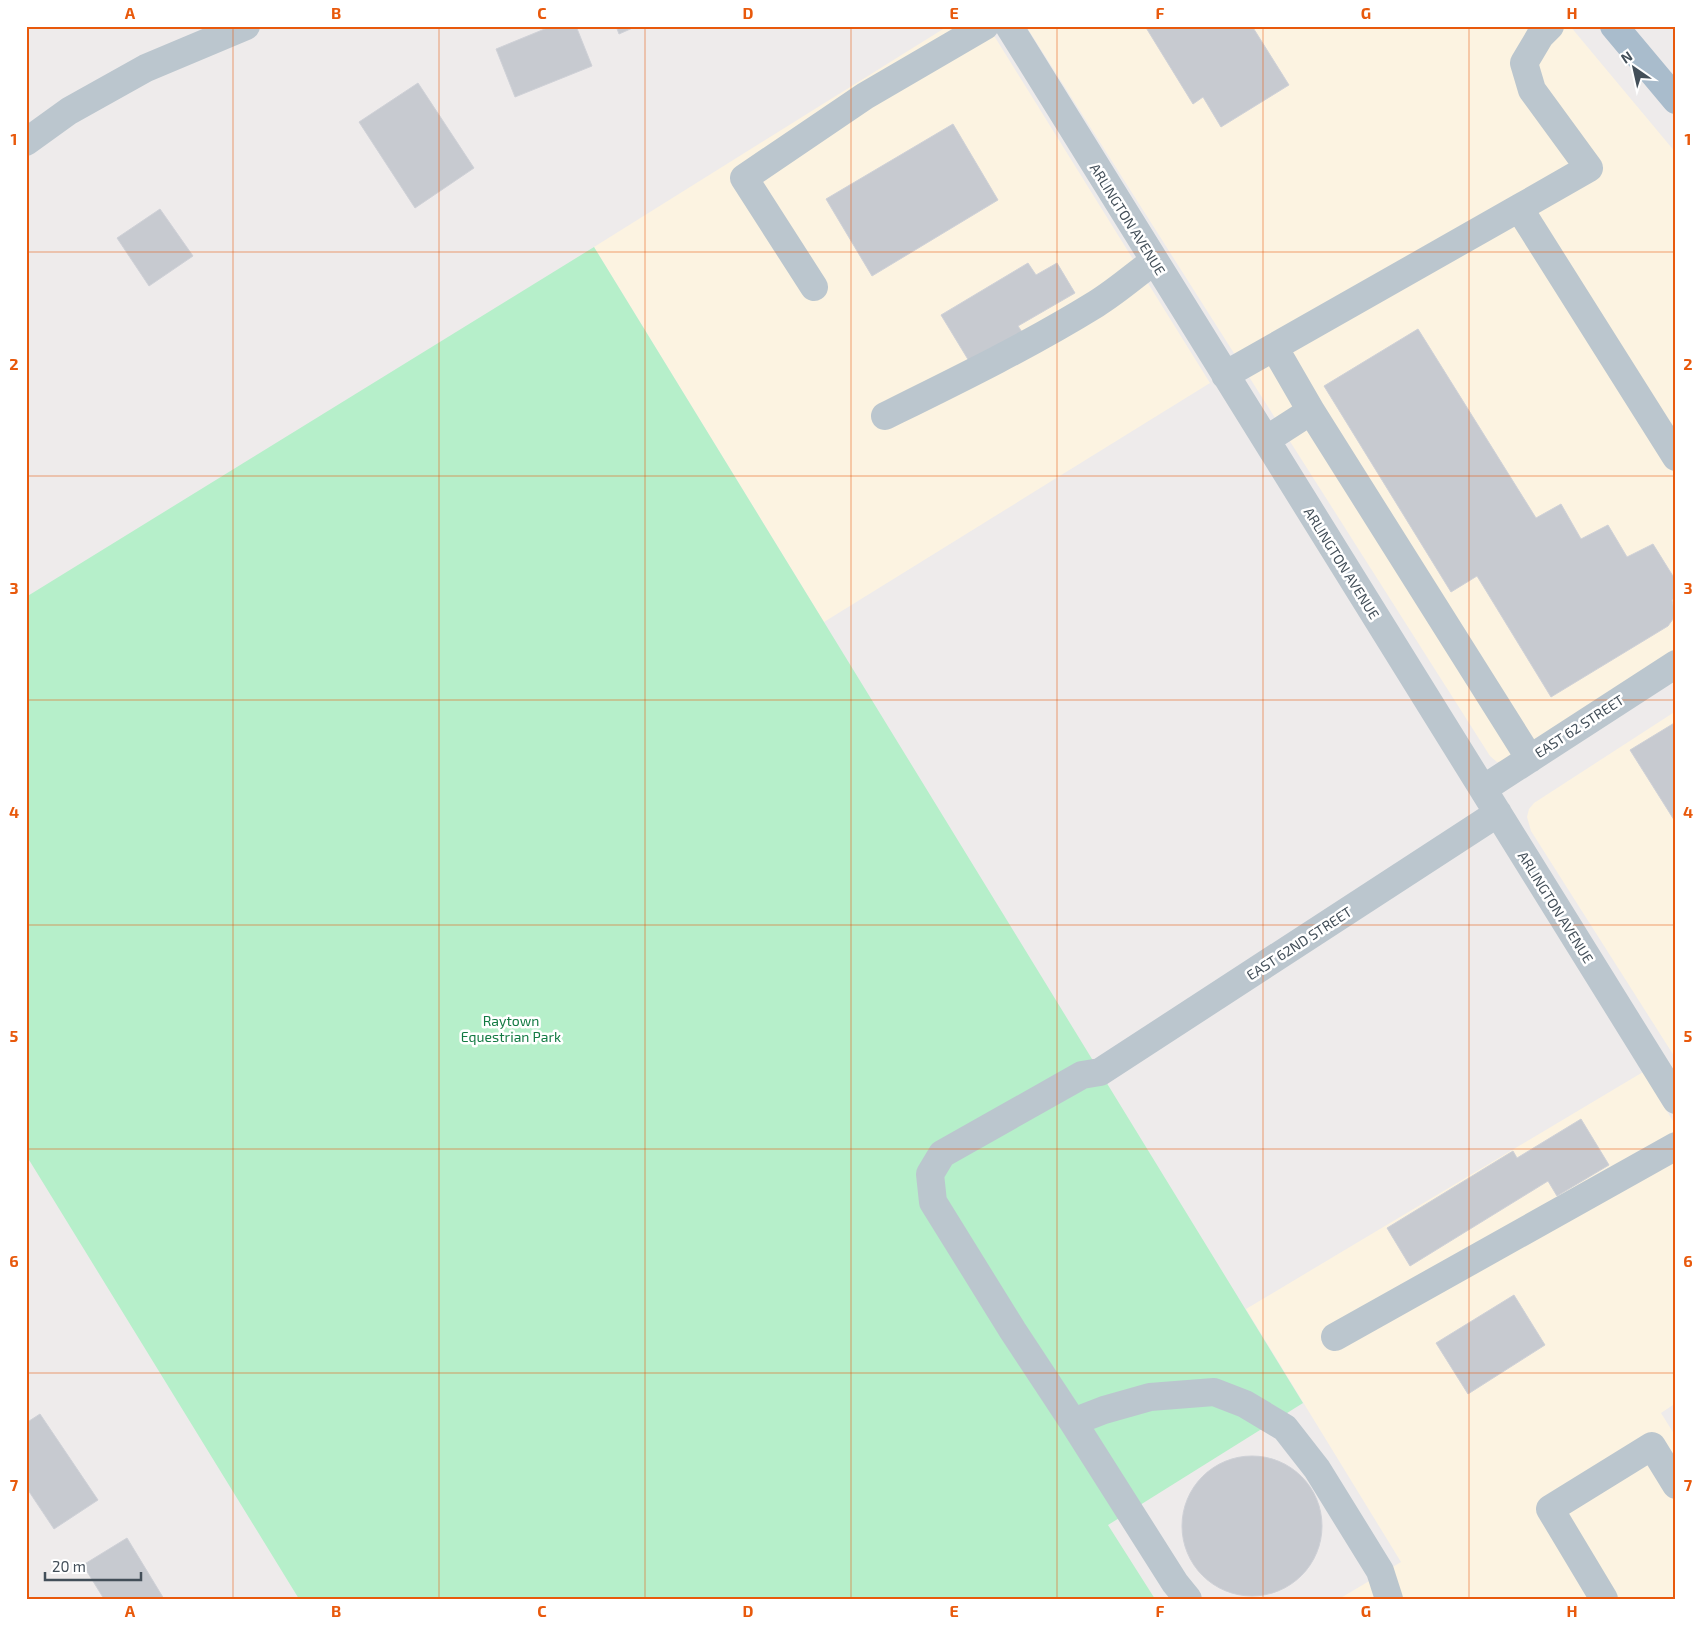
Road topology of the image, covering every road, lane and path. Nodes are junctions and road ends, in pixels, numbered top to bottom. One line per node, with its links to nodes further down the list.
1 (985, 26): 10 (street)
2 (1009, 26): 9 (street, ARLINGTON AVENUE)
3 (1550, 26): 8 (street)
4 (1614, 26): 6 (main road)
5 (229, 29): 7 (street)
6 (1676, 100)
7 (26, 142)
8 (1519, 208): 11 (street); 16 (street)
9 (1154, 261): 12 (street, ARLINGTON AVENUE); 14 (street)
10 (814, 287)
11 (1274, 348): 12 (street); 13 (street)
12 (1225, 375): 15 (street, ARLINGTON AVENUE)
13 (1311, 412): 15 (street); 18 (street)
14 (885, 416)
15 (1266, 440): 19 (street, ARLINGTON AVENUE)
16 (1676, 457)
17 (1676, 664): 18 (street, EAST 62 STREET)
18 (1530, 759): 19 (street, EAST 62 STREET)
19 (1483, 789): 20 (street, ARLINGTON AVENUE)
20 (1498, 813): 21 (street, ARLINGTON AVENUE); 24 (street, EAST 62ND STREET)
21 (1676, 1100)
22 (1676, 1146): 23 (street)
23 (1335, 1337)
24 (1073, 1422): 26 (street, EAST 62ND STREET); 27 (street)
25 (1676, 1485): 28 (street)
26 (1188, 1599)
27 (1389, 1599)
28 (1604, 1599)

